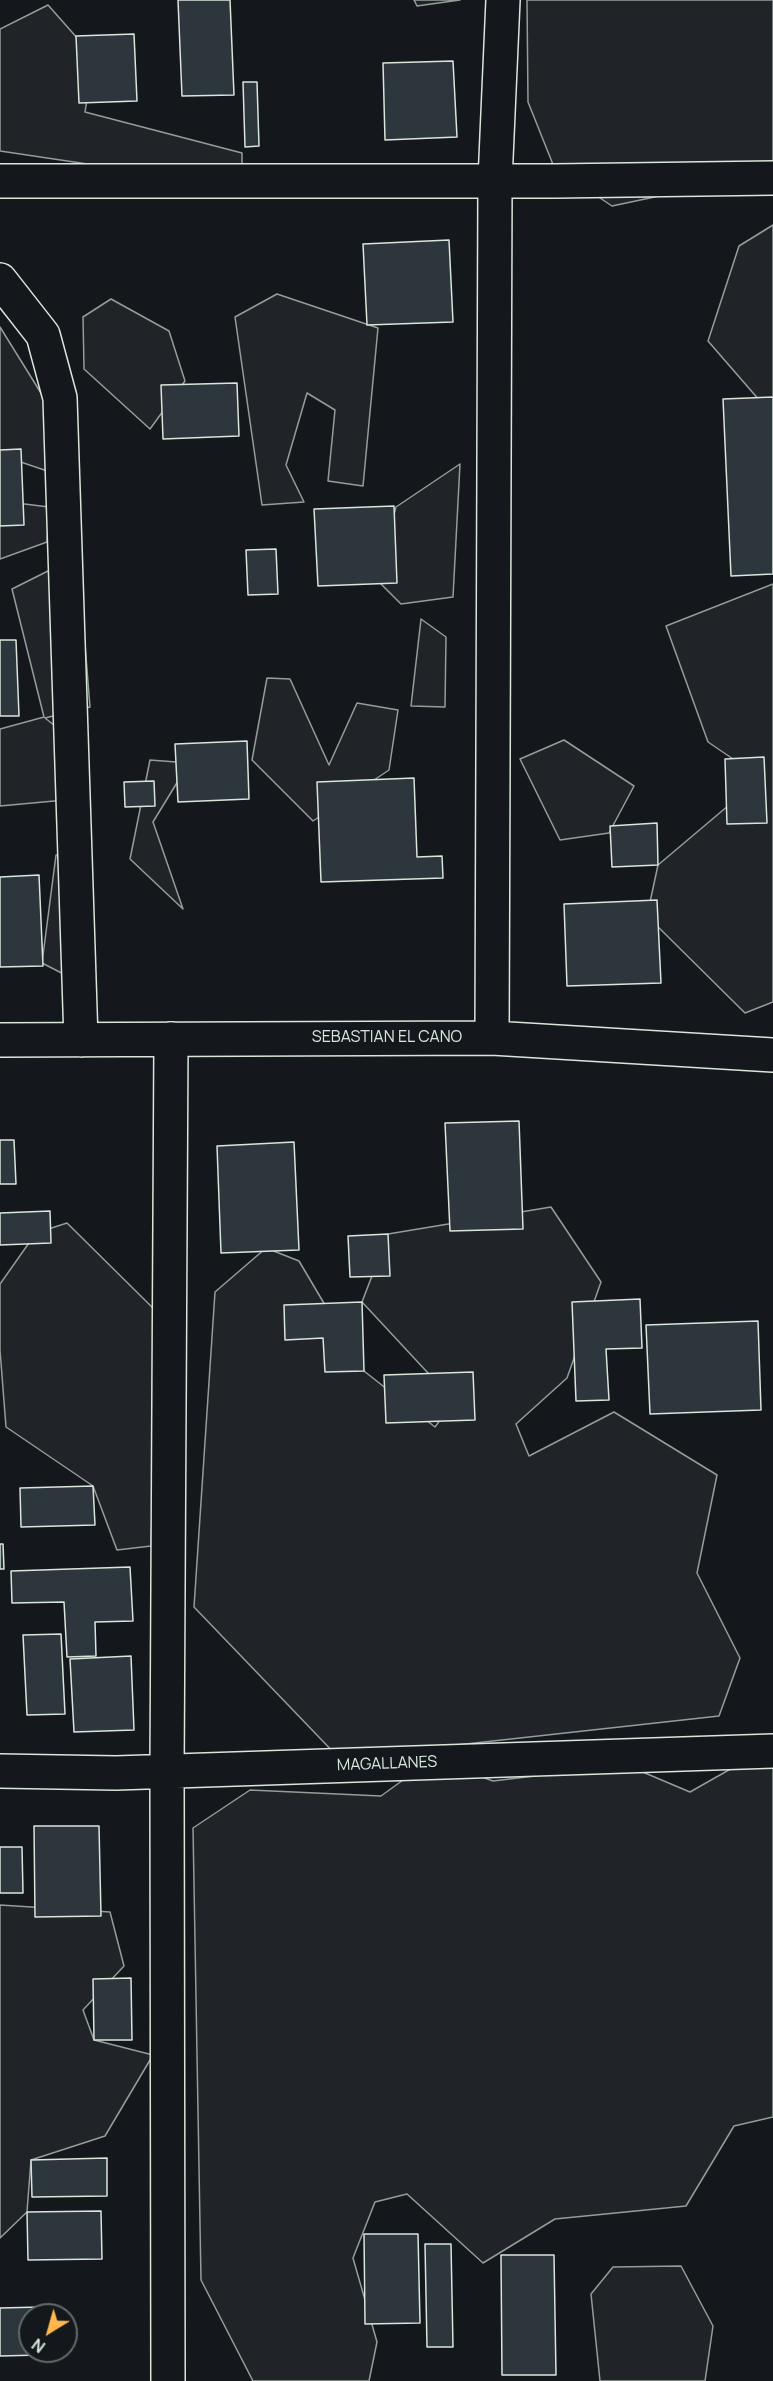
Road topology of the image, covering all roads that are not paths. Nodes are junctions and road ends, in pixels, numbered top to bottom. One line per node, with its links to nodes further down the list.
1 (503, 0): 4 (street)
2 (773, 178): 4 (street)
3 (0, 181): 4 (street)
4 (495, 181): 6 (street)
5 (0, 280): 9 (street)
6 (492, 1038): 7 (street, SEBASTIAN EL CANO); 10 (street, SEBASTIAN EL CANO)
7 (171, 1039): 9 (street, SEBASTIAN EL CANO); 13 (street)
8 (0, 1040): 9 (street, SEBASTIAN EL CANO)
9 (81, 1040)
10 (773, 1055)
11 (773, 1751): 13 (street, MAGALLANES)
12 (0, 1771): 13 (street, MAGALLANES)
13 (167, 1772): 14 (street)
14 (168, 2381)

